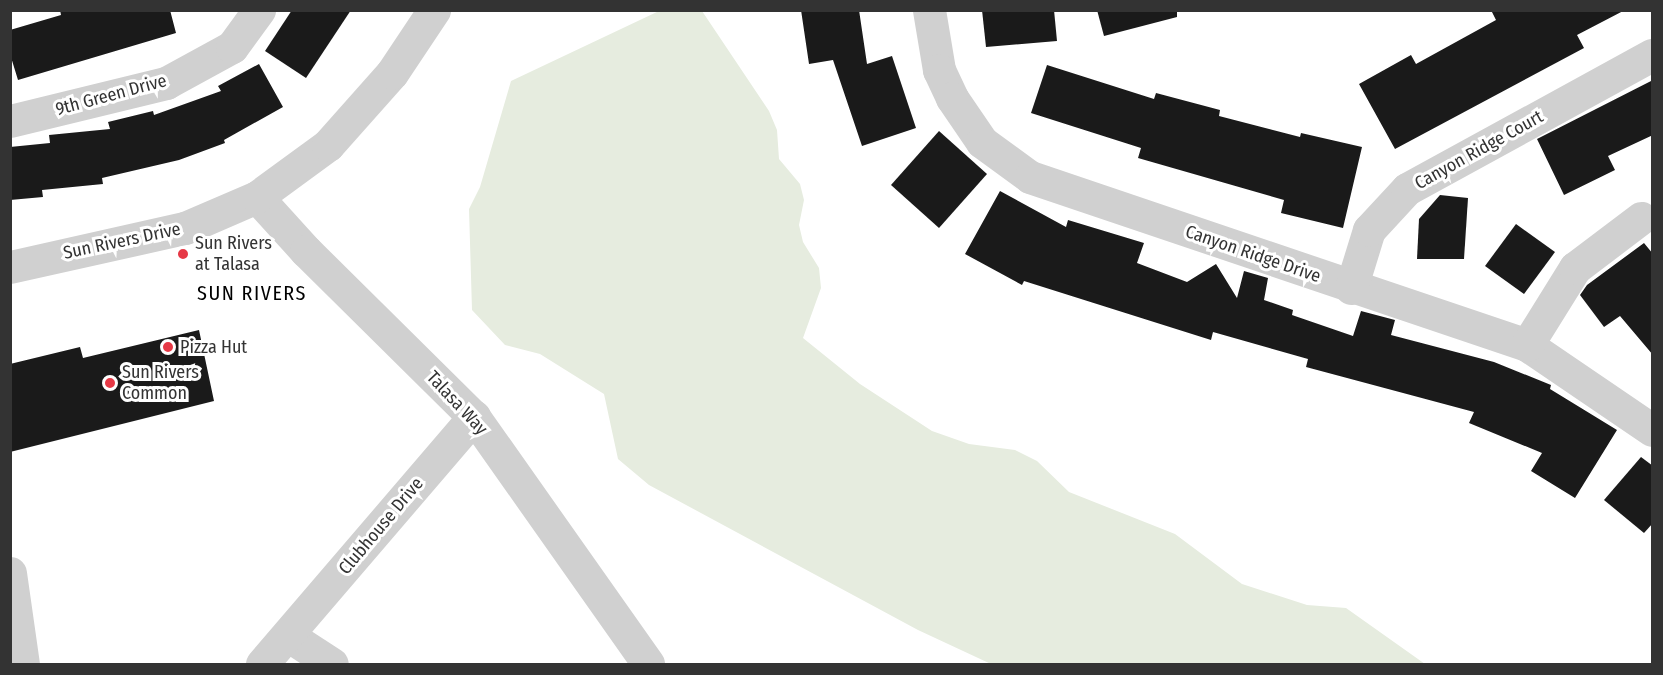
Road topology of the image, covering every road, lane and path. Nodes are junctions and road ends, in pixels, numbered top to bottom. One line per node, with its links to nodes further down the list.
1 (259, 10): 5 (street, 9th Green Drive)
2 (434, 10): 6 (street, Sun Rivers Drive)
3 (929, 10): 9 (street, Canyon Ridge Drive)
4 (1653, 54): 9 (street, Canyon Ridge Court)
5 (10, 121)
6 (257, 197): 8 (street, Sun Rivers Drive); 11 (street, Talasa Way)
7 (1641, 218): 10 (street)
8 (10, 267)
9 (1351, 288): 10 (street, Canyon Ridge Drive)
10 (1527, 345): 12 (street, Canyon Ridge Drive)
11 (474, 417): 14 (street, Clubhouse Drive); 18 (street, Talasa Way)
12 (1653, 430)
13 (10, 573): 15 (street)
14 (288, 636): 16 (street); 17 (street)
15 (24, 664)
16 (262, 664)
17 (332, 664)
18 (648, 664)

